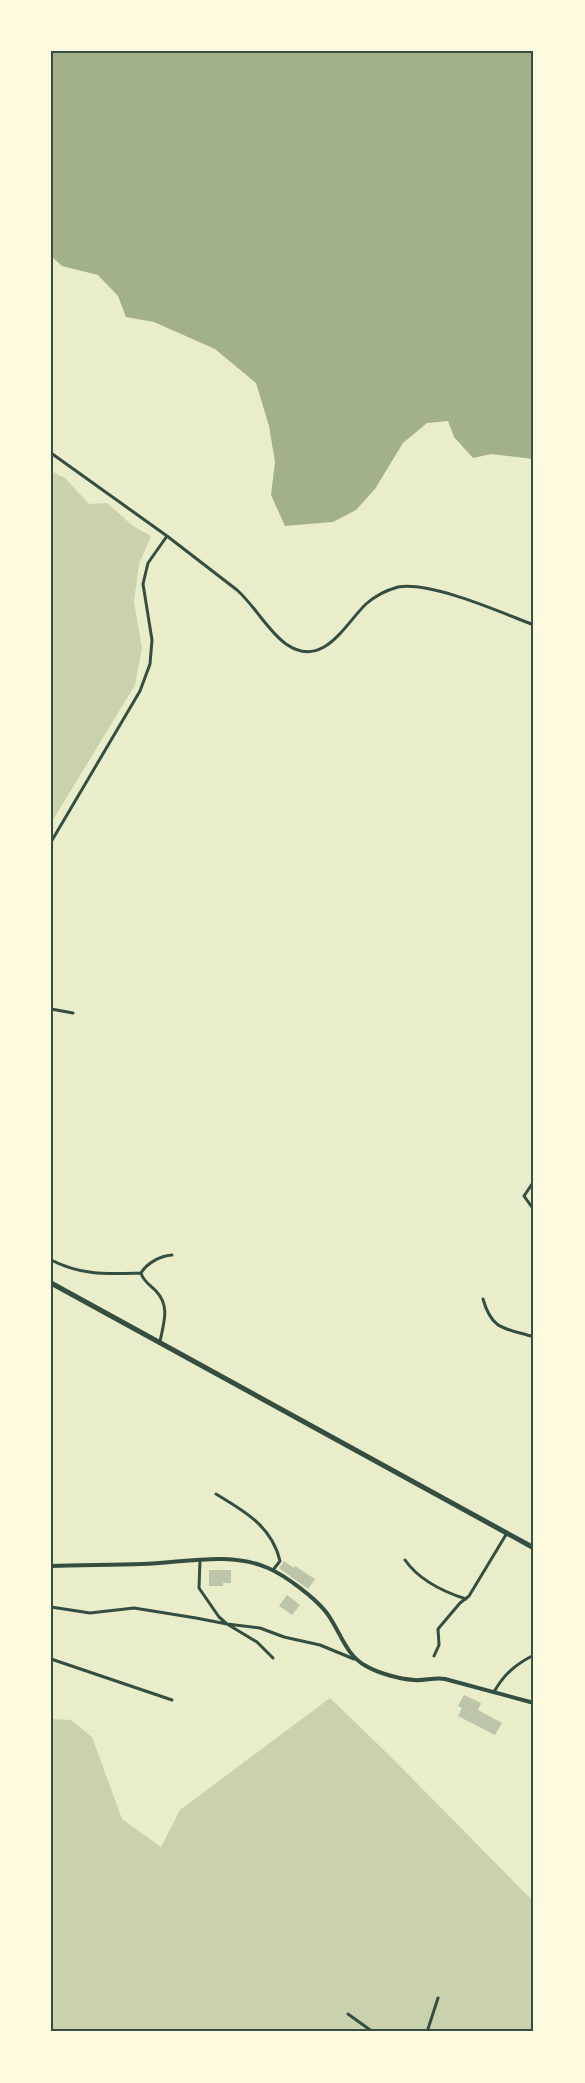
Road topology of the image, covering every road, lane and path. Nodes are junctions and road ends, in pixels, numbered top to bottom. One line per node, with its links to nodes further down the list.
1 (51, 453): 2 (street)
2 (168, 536): 3 (street); 4 (street)
3 (534, 625)
4 (51, 842)
5 (51, 1009): 6 (street)
6 (73, 1012)
7 (534, 1181): 8 (street)
8 (534, 1210)
9 (172, 1255): 11 (street)
10 (51, 1260): 11 (street)
11 (141, 1273): 15 (street)
12 (51, 1283): 15 (main road)
13 (483, 1299): 14 (street)
14 (534, 1337)
15 (160, 1344): 17 (main road)
16 (216, 1494): 22 (street)
17 (507, 1533): 18 (main road); 23 (street)
18 (534, 1548)
19 (200, 1560): 21 (street); 22 (street); 25 (street)
20 (405, 1560): 23 (street)
21 (51, 1566)
22 (273, 1570): 30 (street)
23 (466, 1599): 27 (street)
24 (51, 1607): 25 (street)
25 (227, 1624): 28 (street); 30 (street)
26 (534, 1655): 31 (street)
27 (434, 1656)
28 (273, 1658)
29 (51, 1659): 32 (street)
30 (356, 1659): 31 (street)
31 (494, 1692): 33 (street)
32 (172, 1700)
33 (534, 1702)
34 (438, 1998): 37 (street)
35 (348, 2014): 36 (street)
36 (373, 2032)
37 (427, 2032)

